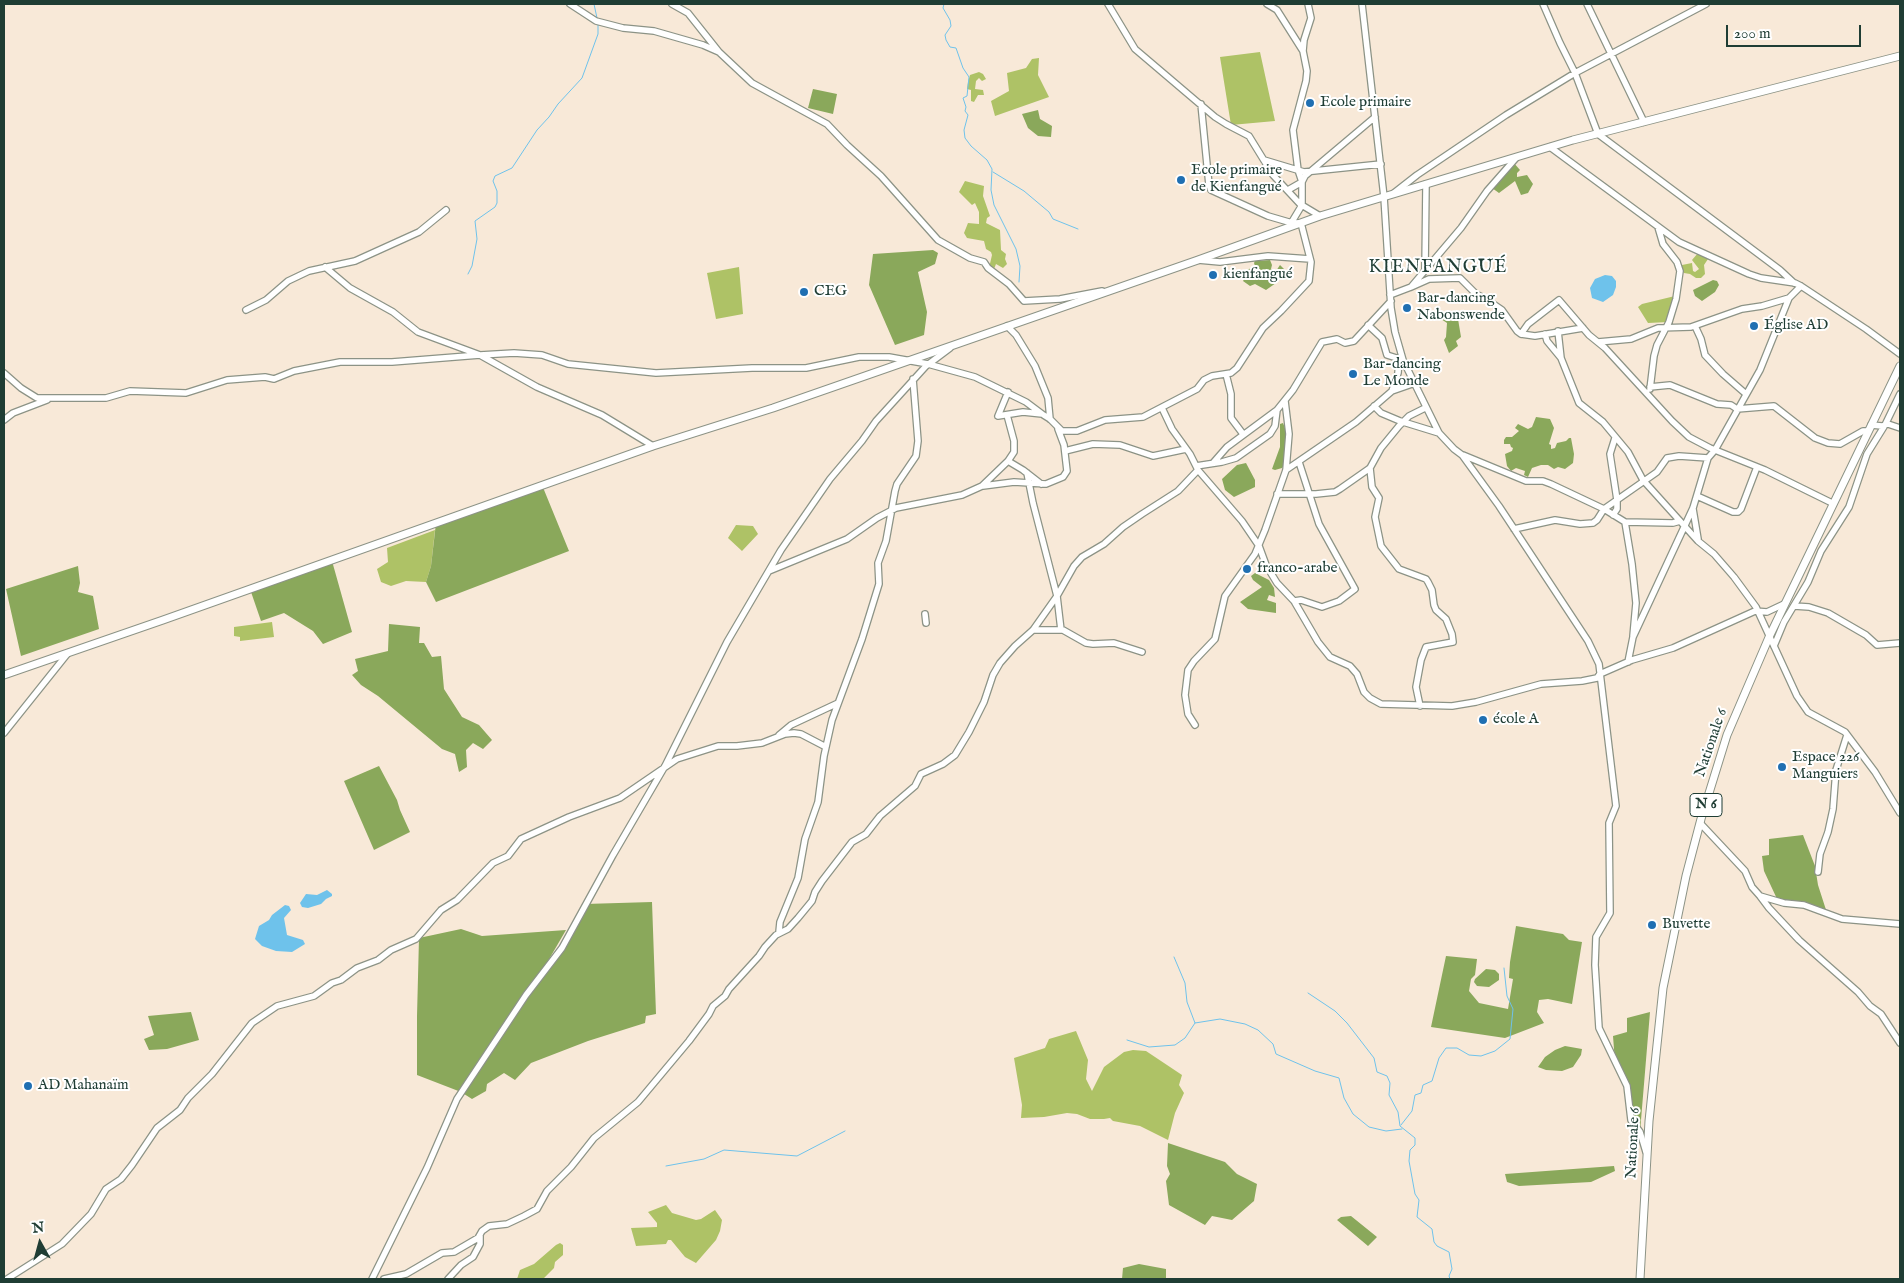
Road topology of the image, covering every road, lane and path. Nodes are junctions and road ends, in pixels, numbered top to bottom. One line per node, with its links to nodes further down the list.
1 (570, 4): 11 (street)
2 (672, 4): 11 (street)
3 (1108, 4): 15 (street)
4 (1267, 4): 10 (street)
5 (1308, 4): 10 (street)
6 (1362, 4): 16 (street)
7 (1543, 4): 14 (street)
8 (1587, 4): 12 (street)
9 (1706, 4): 12 (street)
10 (1303, 51): 23 (street)
11 (719, 52): 43 (street)
12 (1610, 54): 14 (street); 17 (street)
13 (1900, 56): 17 (main road)
14 (1575, 73): 18 (street); 28 (street)
15 (1201, 104): 21 (street); 34 (street)
16 (1375, 117): 22 (street); 24 (street)
17 (1644, 122): 18 (main road)
18 (1598, 134): 19 (main road); 40 (street)
19 (1550, 147): 20 (main road); 35 (street)
20 (1520, 155): 26 (main road); 39 (street)
21 (1264, 160): 23 (street); 27 (street)
22 (1381, 164): 24 (street); 29 (street)
23 (1298, 170): 24 (street); 25 (street)
24 (1312, 171): 25 (street)
25 (1302, 182): 27 (street); 30 (street)
26 (1426, 184): 28 (main road); 39 (street)
27 (1288, 190): 30 (street)
28 (1392, 195): 29 (main road)
29 (1384, 197): 32 (main road); 44 (street)
30 (1302, 206): 32 (street); 34 (street)
31 (446, 210): 38 (street)
32 (1320, 216): 33 (main road)
33 (1301, 223): 34 (main road); 36 (street)
34 (1289, 225): 37 (main road)
35 (1658, 227): 40 (street); 50 (street)
36 (1310, 259): 37 (street); 65 (street)
37 (1198, 260): 43 (main road)
38 (325, 267): 46 (street); 58 (street)
39 (1425, 270): 42 (street)
40 (1795, 283): 41 (street)
41 (1801, 286): 45 (street); 57 (street)
42 (1411, 287): 44 (street); 53 (street)
43 (1112, 289): 48 (main road)
44 (1391, 298): 47 (street); 61 (street)
45 (1789, 298): 49 (street); 71 (street)
46 (246, 310)
47 (1368, 325): 61 (street); 75 (street)
48 (1007, 326): 55 (main road); 83 (street)
49 (1695, 326): 50 (street); 71 (street)
50 (1666, 327): 56 (street); 68 (street)
51 (1583, 328): 52 (street); 53 (street); 56 (street)
52 (1558, 331): 54 (street); 59 (street)
53 (1521, 334): 54 (street)
54 (1545, 334): 59 (street)
55 (961, 342): 60 (main road); 62 (street)
56 (1598, 342): 74 (street)
57 (1900, 354)
58 (480, 356): 60 (street); 73 (street); 93 (street)
59 (1561, 358): 92 (street)
60 (908, 360): 62 (street); 93 (main road)
61 (1401, 360): 67 (street); 69 (street)
62 (928, 364): 66 (street); 70 (street)
63 (1900, 366): 87 (main road, Nationale 6 / N 6)
64 (4, 373): 73 (street)
65 (1226, 374): 77 (street); 91 (street)
66 (913, 379): 119 (street); 126 (street)
67 (1415, 383): 69 (street); 78 (street)
68 (1650, 387): 74 (street); 79 (street)
69 (1392, 391): 76 (street)
70 (1008, 392): 81 (street); 82 (street)
71 (1746, 394): 79 (street)
72 (1900, 394): 86 (street)
73 (54, 398): 84 (street)
74 (1652, 399): 95 (street)
75 (1285, 401): 80 (street); 105 (street)
76 (1374, 406): 85 (street); 100 (street)
77 (1162, 408): 89 (street); 94 (street)
78 (1425, 408): 85 (street); 90 (street)
79 (1737, 408): 87 (street); 95 (street)
80 (1277, 410): 91 (street); 101 (street)
81 (1007, 414): 82 (street); 99 (street)
82 (1042, 414): 83 (street)
83 (1050, 419): 89 (street)
84 (4, 420)
85 (1403, 422): 90 (street); 104 (street)
86 (1885, 425): 87 (street); 88 (street); 130 (street)
87 (1869, 428): 116 (main road, Nationale 6 / N 6)
88 (1900, 428)
89 (1058, 429): 96 (street)
90 (1439, 433): 97 (street)
91 (1244, 434): 101 (street)
92 (1615, 438): 107 (street); 115 (street)
93 (653, 446): 140 (main road)
94 (1186, 449): 96 (street); 103 (street)
95 (1715, 450): 98 (street); 102 (street)
96 (1064, 451): 109 (street)
97 (1462, 455): 118 (street); 123 (street)
98 (1708, 458): 107 (street); 114 (street)
99 (1008, 461): 106 (street); 110 (street)
100 (1299, 462): 105 (street); 113 (street)
101 (1213, 463): 103 (street)
102 (1757, 467): 114 (street); 116 (street)
103 (1197, 468): 125 (street); 127 (street)
104 (1370, 468): 113 (street); 146 (street)
105 (1286, 470): 112 (street)
106 (1027, 473): 108 (street); 109 (street)
107 (1644, 480): 115 (street); 122 (street)
108 (1030, 482): 109 (street); 110 (street); 111 (street)
109 (1039, 484): 111 (street)
110 (982, 486): 119 (street)
111 (1031, 493): 127 (street)
112 (1277, 494): 113 (street); 125 (street)
113 (1309, 494): 128 (street)
114 (1697, 496): 117 (street)
115 (1617, 500): 118 (street); 120 (street)
116 (1832, 503): 129 (main road, Nationale 6 / N 6)
117 (1693, 508): 122 (street); 124 (street)
118 (1604, 509): 120 (street); 123 (street)
119 (891, 510): 126 (street); 145 (street)
120 (1613, 515): 121 (street)
121 (1625, 522): 122 (street); 137 (street)
122 (1682, 523): 124 (street); 137 (street)
123 (1514, 529): 143 (street)
124 (1698, 541): 131 (street)
125 (1259, 546): 128 (street); 147 (street)
126 (768, 572): 152 (street)
127 (1056, 596): 134 (street); 135 (street)
128 (1294, 601): 146 (street)
129 (1784, 604): 131 (street); 136 (main road, Nationale 6 / N 6)
130 (1794, 606): 138 (street); 139 (street)
131 (1758, 611): 136 (street); 142 (street)
132 (926, 614): 133 (street)
133 (926, 623)
134 (1033, 630): 135 (street); 158 (street)
135 (1061, 630): 141 (street)
136 (1770, 636): 139 (street); 154 (main road, Nationale 6 / N 6)
137 (1633, 637): 142 (street)
138 (1900, 642)
139 (1774, 646): 149 (street)
140 (69, 652): 144 (main road); 148 (street)
141 (1142, 652)
142 (1628, 662): 143 (street)
143 (1600, 674): 146 (street); 160 (street)
144 (4, 675)
145 (838, 702): 150 (street); 151 (street)
146 (1420, 706)
147 (1195, 725)
148 (4, 733)
149 (1847, 735): 153 (street); 155 (street)
150 (778, 737): 151 (street); 152 (street)
151 (826, 747): 158 (street)
152 (665, 766): 162 (street); 163 (street)
153 (1900, 813)
154 (1700, 823): 156 (street); 160 (main road, Nationale 6 / N 6)
155 (1818, 872)
156 (1760, 896): 157 (street); 159 (street)
157 (1900, 924)
158 (780, 932): 161 (street)
159 (1900, 1043)
160 (1647, 1156): 166 (main road, Nationale 6 / N 6)
161 (480, 1236): 164 (street); 165 (street)
162 (7, 1279)
163 (372, 1279)
164 (384, 1279)
165 (448, 1279)
166 (1640, 1279)

